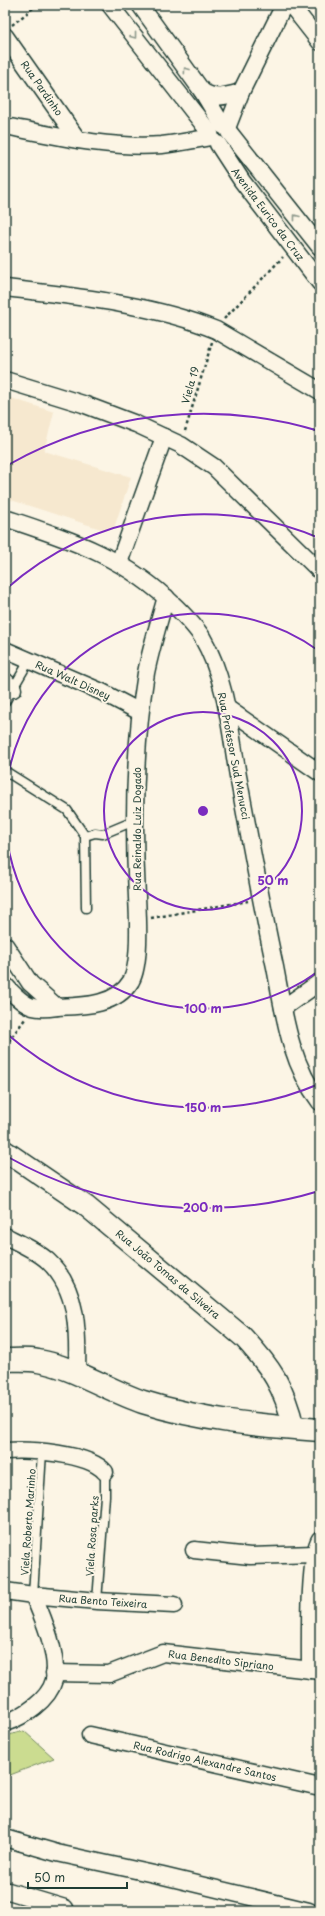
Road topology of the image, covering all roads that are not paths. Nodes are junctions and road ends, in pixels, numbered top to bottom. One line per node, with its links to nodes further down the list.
1 (110, 5): 10 (street, Avenida Eurico da Cruz, one-way to 10)
2 (140, 5): 7 (street, Avenida Eurico da Cruz, one-way to 2)
3 (284, 5): 8 (street)
4 (291, 5): 6 (street)
5 (8, 31): 11 (street, Rua Pardinho)
6 (320, 42)
7 (202, 91): 8 (street); 10 (street, Avenida Eurico da Cruz)
8 (241, 92): 10 (street)
9 (5, 126): 11 (street)
10 (220, 133): 11 (street); 12 (street, Avenida Eurico da Cruz, one-way to 10); 13 (street, Avenida Eurico da Cruz)
11 (78, 140)
12 (320, 247)
13 (320, 283)
14 (5, 288): 16 (street)
15 (5, 380): 17 (street)
16 (320, 391)
17 (164, 437): 19 (street); 20 (street)
18 (5, 518): 19 (street, Rua Professor Sud Menucci)
19 (119, 563): 21 (street, Rua Professor Sud Menucci)
20 (320, 571)
21 (166, 597): 25 (street, Rua Professor Sud Menucci); 26 (street, Rua Reinaldo Luiz Dogado)
22 (5, 650): 23 (street, Rua Walt Disney)
23 (29, 661): 24 (lane); 26 (street, Rua Walt Disney)
24 (7, 692)
25 (227, 708): 28 (street); 36 (street, Rua Professor Sud Menucci)
26 (140, 712): 29 (street, Rua Reinaldo Luiz Dogado)
27 (5, 771): 30 (lane)
28 (320, 773)
29 (134, 821): 30 (lane); 35 (street, Rua Reinaldo Luiz Dogado)
30 (85, 836): 31 (lane)
31 (86, 908)
32 (5, 945): 35 (street)
33 (320, 982): 36 (street)
34 (5, 985): 35 (street, Rua Reinaldo Luiz Dogado)
35 (57, 1008)
36 (283, 1008): 37 (street, Rua Professor Sud Menucci)
37 (320, 1102)
38 (5, 1151): 42 (street, Rua João Tomas da Silveira)
39 (5, 1236): 41 (street)
40 (5, 1360): 41 (main road)
41 (77, 1373): 42 (main road)
42 (294, 1428): 43 (main road)
43 (320, 1430)
44 (5, 1451): 45 (street)
45 (42, 1452): 46 (street); 51 (lane, Viela Roberto Marinho)
46 (104, 1472): 52 (lane, Viela Rosa parks)
47 (320, 1539): 49 (street)
48 (194, 1550): 49 (street)
49 (314, 1554): 54 (street)
50 (5, 1591): 51 (street, Rua Bento Teixeira)
51 (33, 1594): 52 (street, Rua Bento Teixeira); 55 (street)
52 (97, 1602): 53 (street, Rua Bento Teixeira)
53 (174, 1605)
54 (315, 1671): 55 (street, Rua Benedito Sipriano)
55 (54, 1673): 56 (street)
56 (5, 1723)
57 (90, 1735): 58 (street, Rua Rodrigo Alexandre Santos)
58 (320, 1787)
59 (5, 1838): 62 (street)
60 (5, 1890): 61 (street)
61 (65, 1908)
62 (309, 1911)

